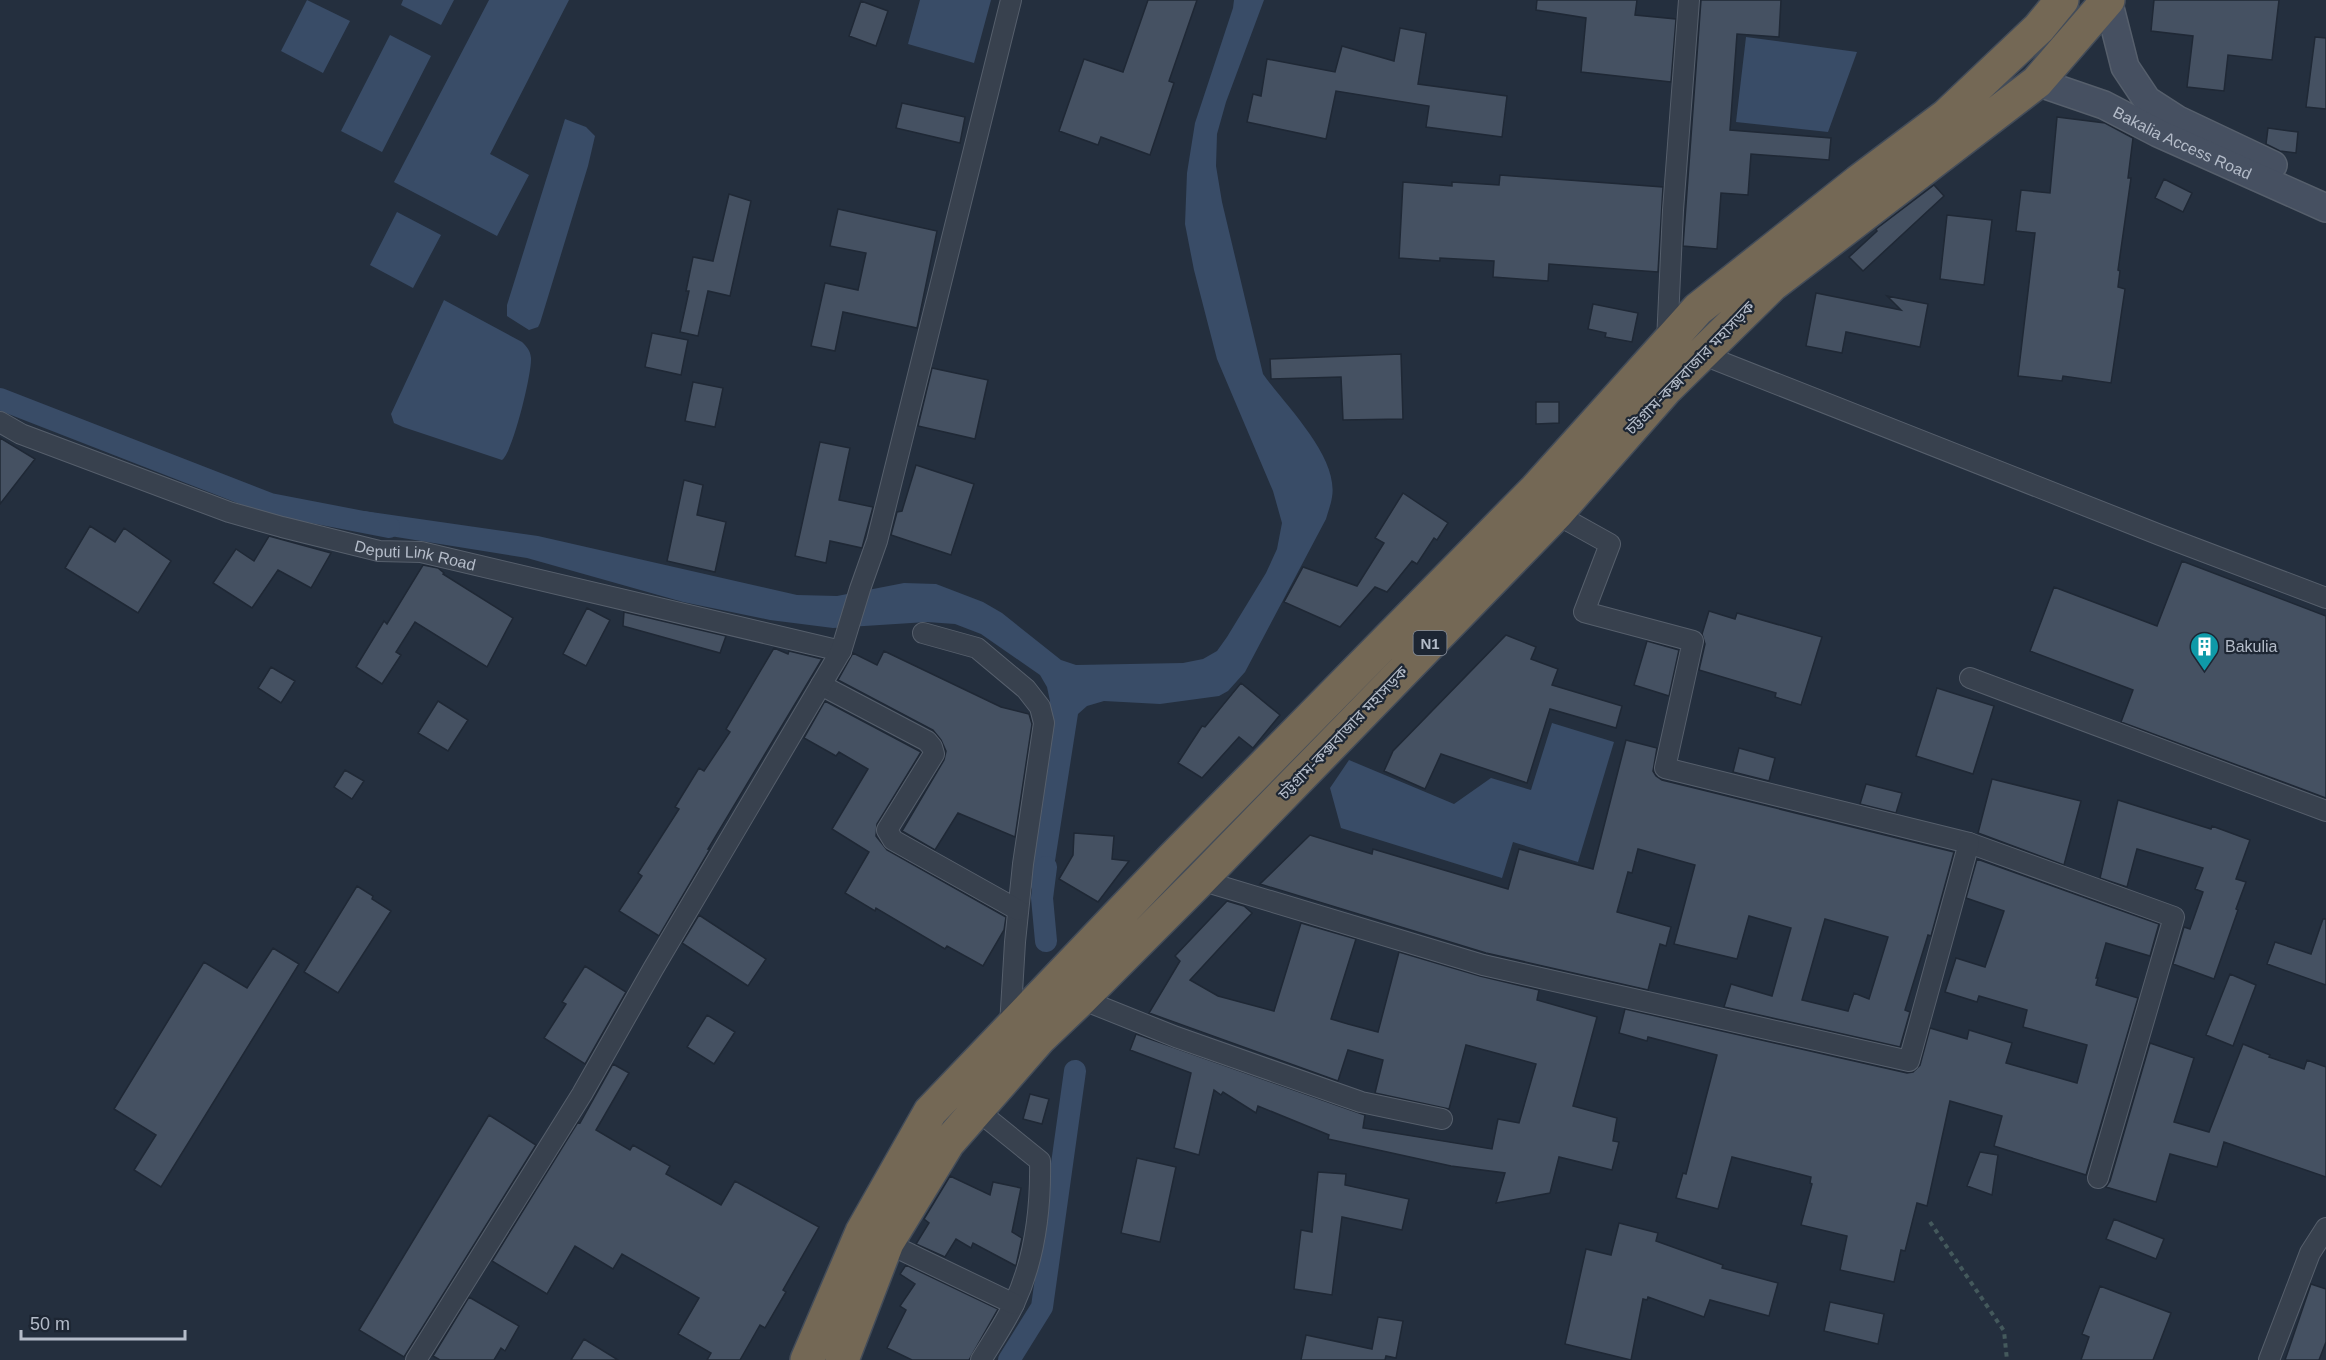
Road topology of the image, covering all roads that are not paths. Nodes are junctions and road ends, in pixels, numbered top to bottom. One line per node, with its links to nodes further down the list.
1 (1011, 0): 16 (street)
2 (1689, 0): 9 (street)
3 (2062, 0): 9 (highway, চট্টগ্রাম-কক্সবাজার মহাসড়ক / N1)
4 (2108, 0): 5 (highway, চট্টগ্রাম-কক্সবাজার মহাসড়ক / N1); 6 (street, Bakalia Access Road)
5 (2037, 82): 6 (street, Bakalia Access Road); 10 (highway, চট্টগ্রাম-কক্সবাজার মহাসড়ক / N1)
6 (2150, 116): 7 (street, Bakalia Access Road); 8 (street, Bakalia Access Road)
7 (2326, 189)
8 (2326, 208)
9 (1667, 342): 11 (street); 24 (highway, চট্টগ্রাম-কক্সবাজার মহাসড়ক / N1)
10 (1701, 354): 11 (highway, চট্টগ্রাম-কক্সবাজার মহাসড়ক / N1); 14 (street)
11 (1665, 390): 13 (highway, চট্টগ্রাম-কক্সবাজার মহাসড়ক / N1)
12 (0, 422): 16 (street, Deputi Link Road)
13 (1556, 514): 20 (street); 21 (highway, চট্টগ্রাম-কক্সবাজার মহাসড়ক / N1)
14 (2326, 598)
15 (923, 633): 22 (street)
16 (841, 651): 18 (street)
17 (1970, 678): 19 (street)
18 (821, 685): 22 (street); 31 (street)
19 (2326, 811)
20 (1969, 843): 21 (street); 27 (street)
21 (1200, 880): 23 (highway, চট্টগ্রাম-কক্সবাজার মহাসড়ক / N1)
22 (1018, 910): 24 (street)
23 (1081, 999): 25 (highway, চট্টগ্রাম-কক্সবাজার মহাসড়ক / N1); 26 (street)
24 (1010, 1026): 32 (highway, চট্টগ্রাম-কক্সবাজার মহাসড়ক / N1)
25 (976, 1110): 29 (highway, চট্টগ্রাম-কক্সবাজার মহাসড়ক / N1); 30 (street)
26 (1442, 1119)
27 (2098, 1178)
28 (2326, 1227): 35 (street)
29 (887, 1243): 30 (street); 33 (highway, চট্টগ্রাম-কক্সবাজার মহাসড়ক / N1)
30 (1014, 1304): 34 (street)
31 (416, 1360)
32 (807, 1360)
33 (842, 1360)
34 (981, 1360)
35 (2269, 1360)

